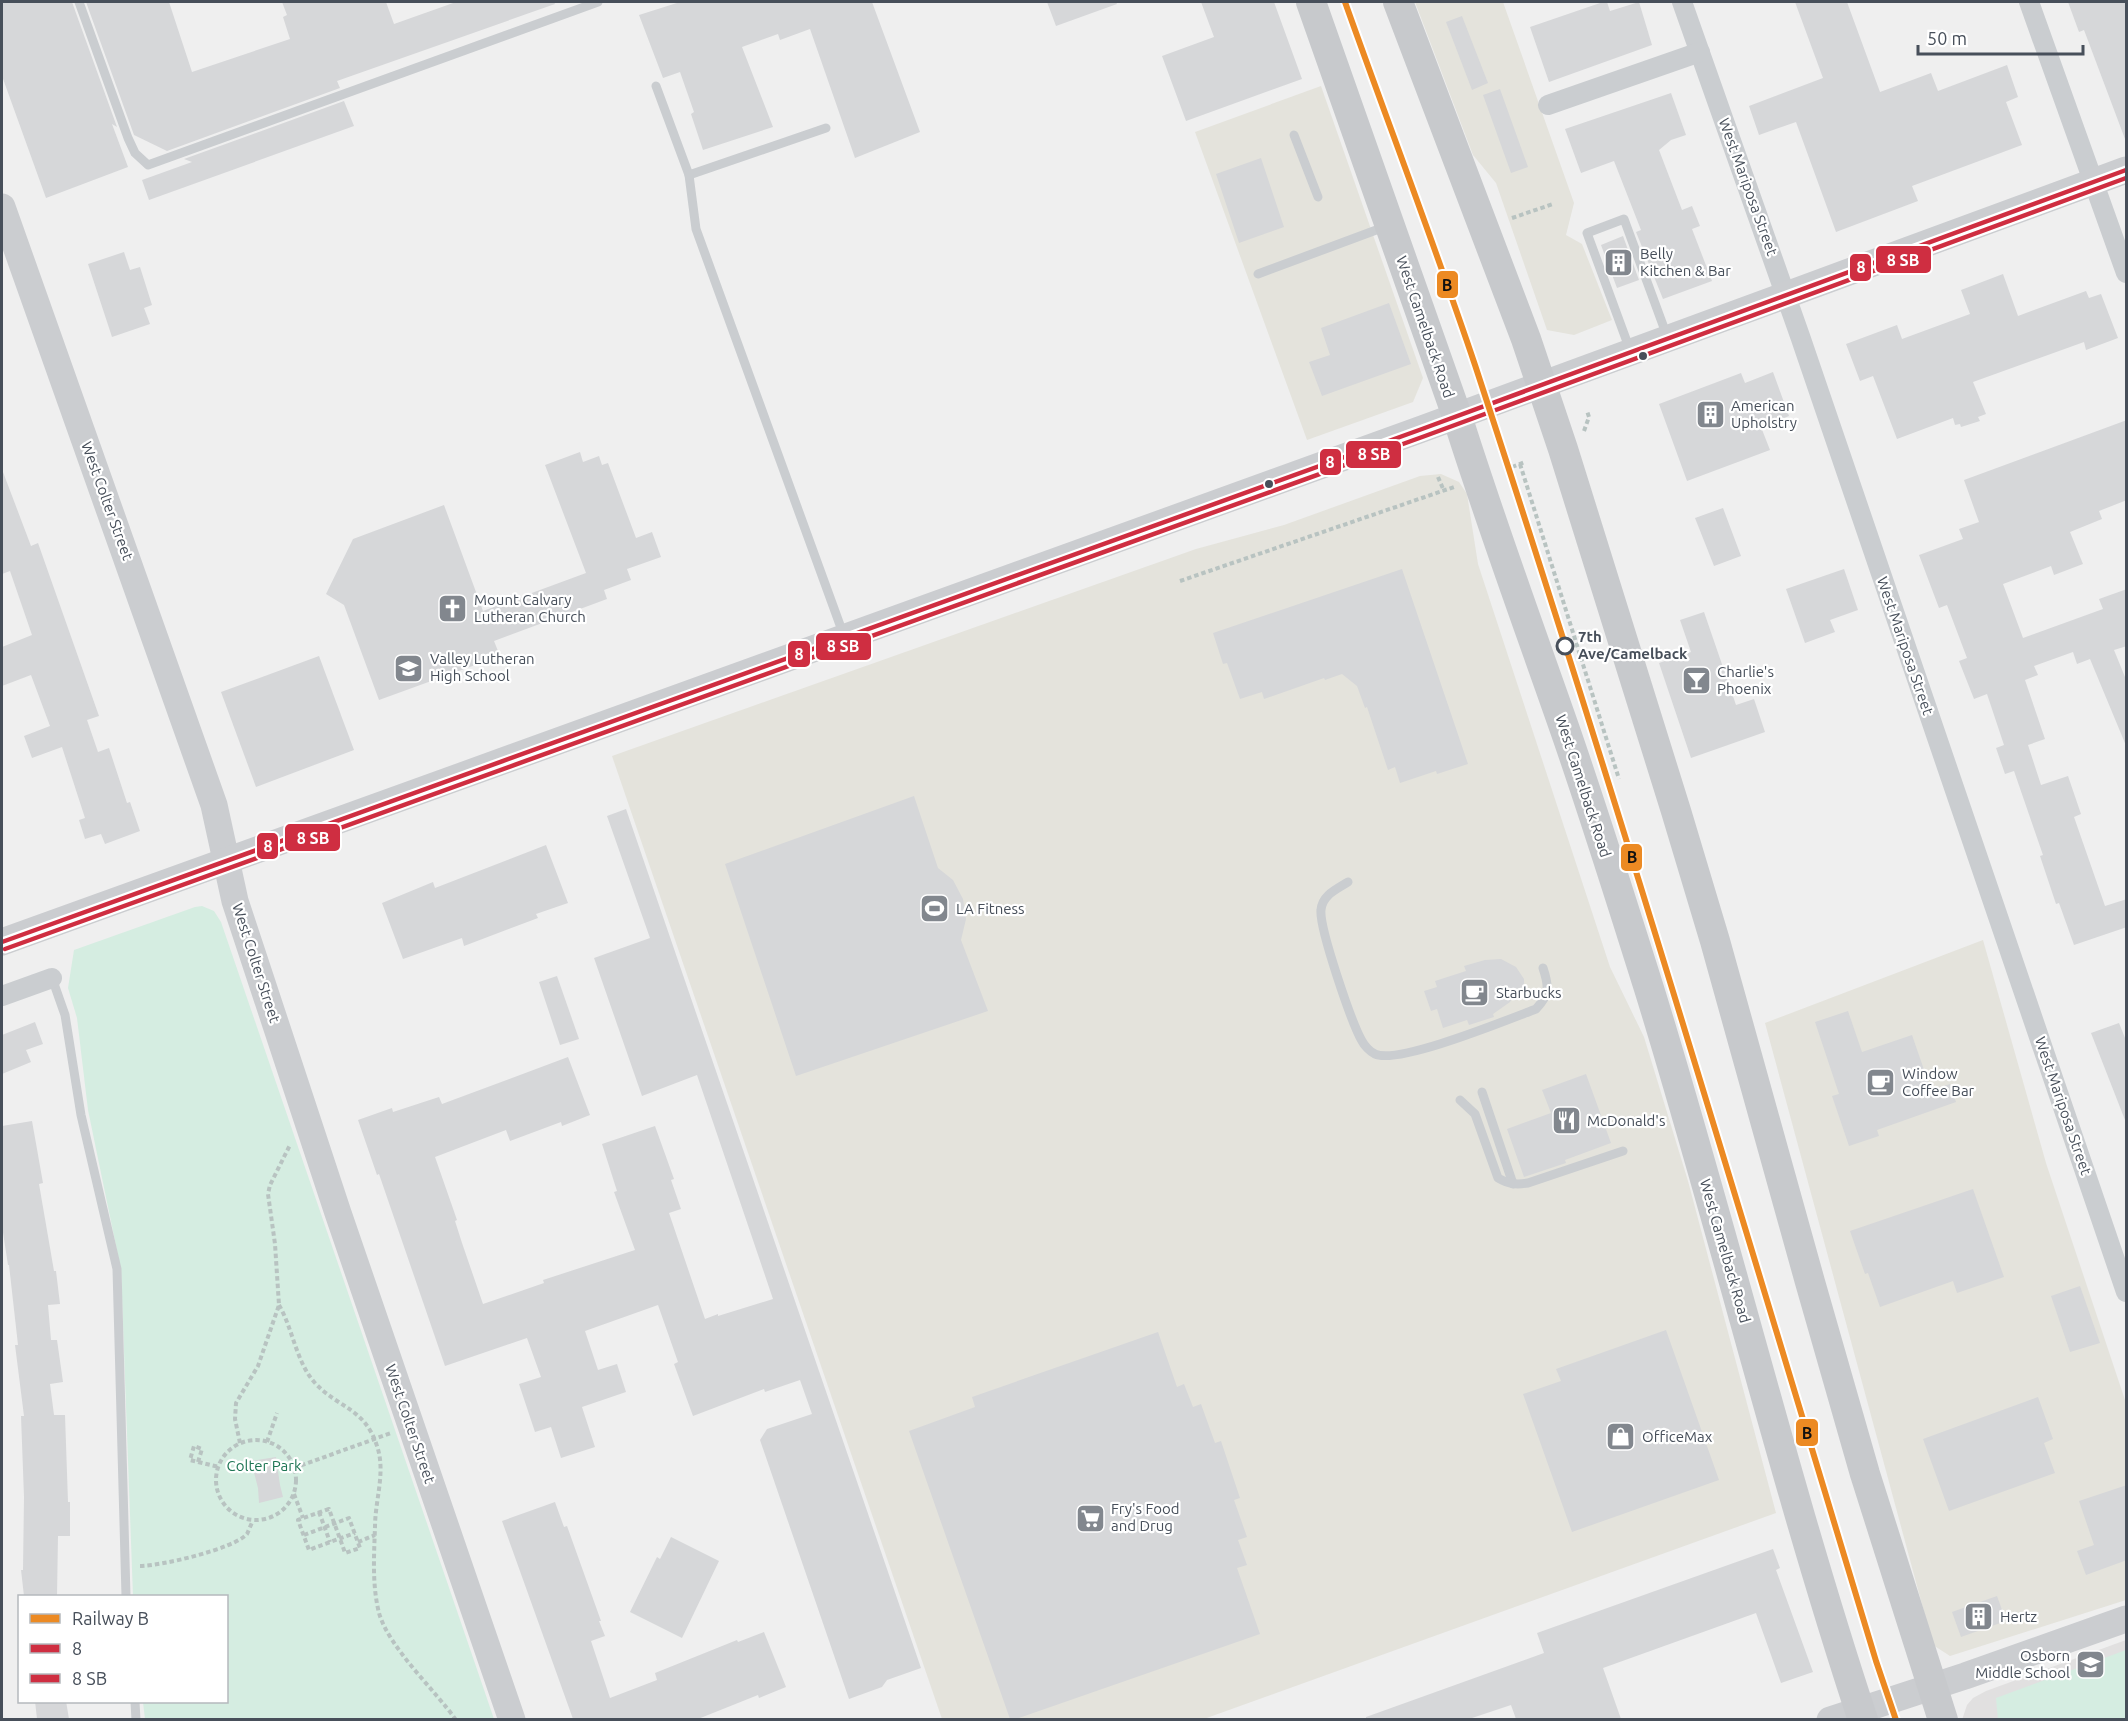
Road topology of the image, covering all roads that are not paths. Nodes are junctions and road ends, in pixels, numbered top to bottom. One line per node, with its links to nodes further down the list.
1 (79, 2): 2 (lane)
2 (598, 2)
3 (1311, 2): 17 (main road, West Camelback Road)
4 (1398, 2): 23 (main road)
5 (1682, 2): 7 (street, West Mariposa Street)
6 (2029, 2): 14 (street)
7 (1700, 52): 9 (street); 20 (street, West Mariposa Street)
8 (656, 86): 13 (lane)
9 (1548, 105)
10 (826, 128): 13 (lane)
11 (1294, 135): 15 (lane)
12 (2127, 170): 14 (main road)
13 (689, 175): 25 (lane)
14 (2093, 182): 18 (street); 20 (main road)
15 (1318, 197)
16 (2, 212): 26 (main road, West Colter Street)
17 (1389, 225): 19 (lane); 24 (main road, West Camelback Road)
18 (2127, 273)
19 (1258, 274)
20 (1786, 295): 21 (main road); 36 (street, West Mariposa Street)
21 (1668, 339): 22 (main road); 22 (lane)
22 (1631, 352): 23 (main road)
23 (1542, 384): 24 (main road); 39 (main road)
24 (1457, 416): 25 (main road); 41 (main road, West Camelback Road)
25 (845, 638): 26 (main road)
26 (226, 860): 28 (main road); 43 (main road, West Colter Street)
27 (1348, 882): 29 (lane)
28 (2, 942)
29 (1543, 968)
30 (52, 978): 31 (street); 37 (lane)
31 (2, 996)
32 (1482, 1092): 35 (lane)
33 (1460, 1100): 35 (lane)
34 (1623, 1151): 35 (lane)
35 (1513, 1184)
36 (2127, 1292)
37 (126, 1595)
38 (2127, 1619): 39 (main road)
39 (1932, 1686): 41 (main road); 45 (main road)
40 (135, 1703): 42 (lane)
41 (1862, 1715): 44 (main road)
42 (136, 1719)
43 (512, 1719)
44 (1830, 1719)
45 (1943, 1719)

